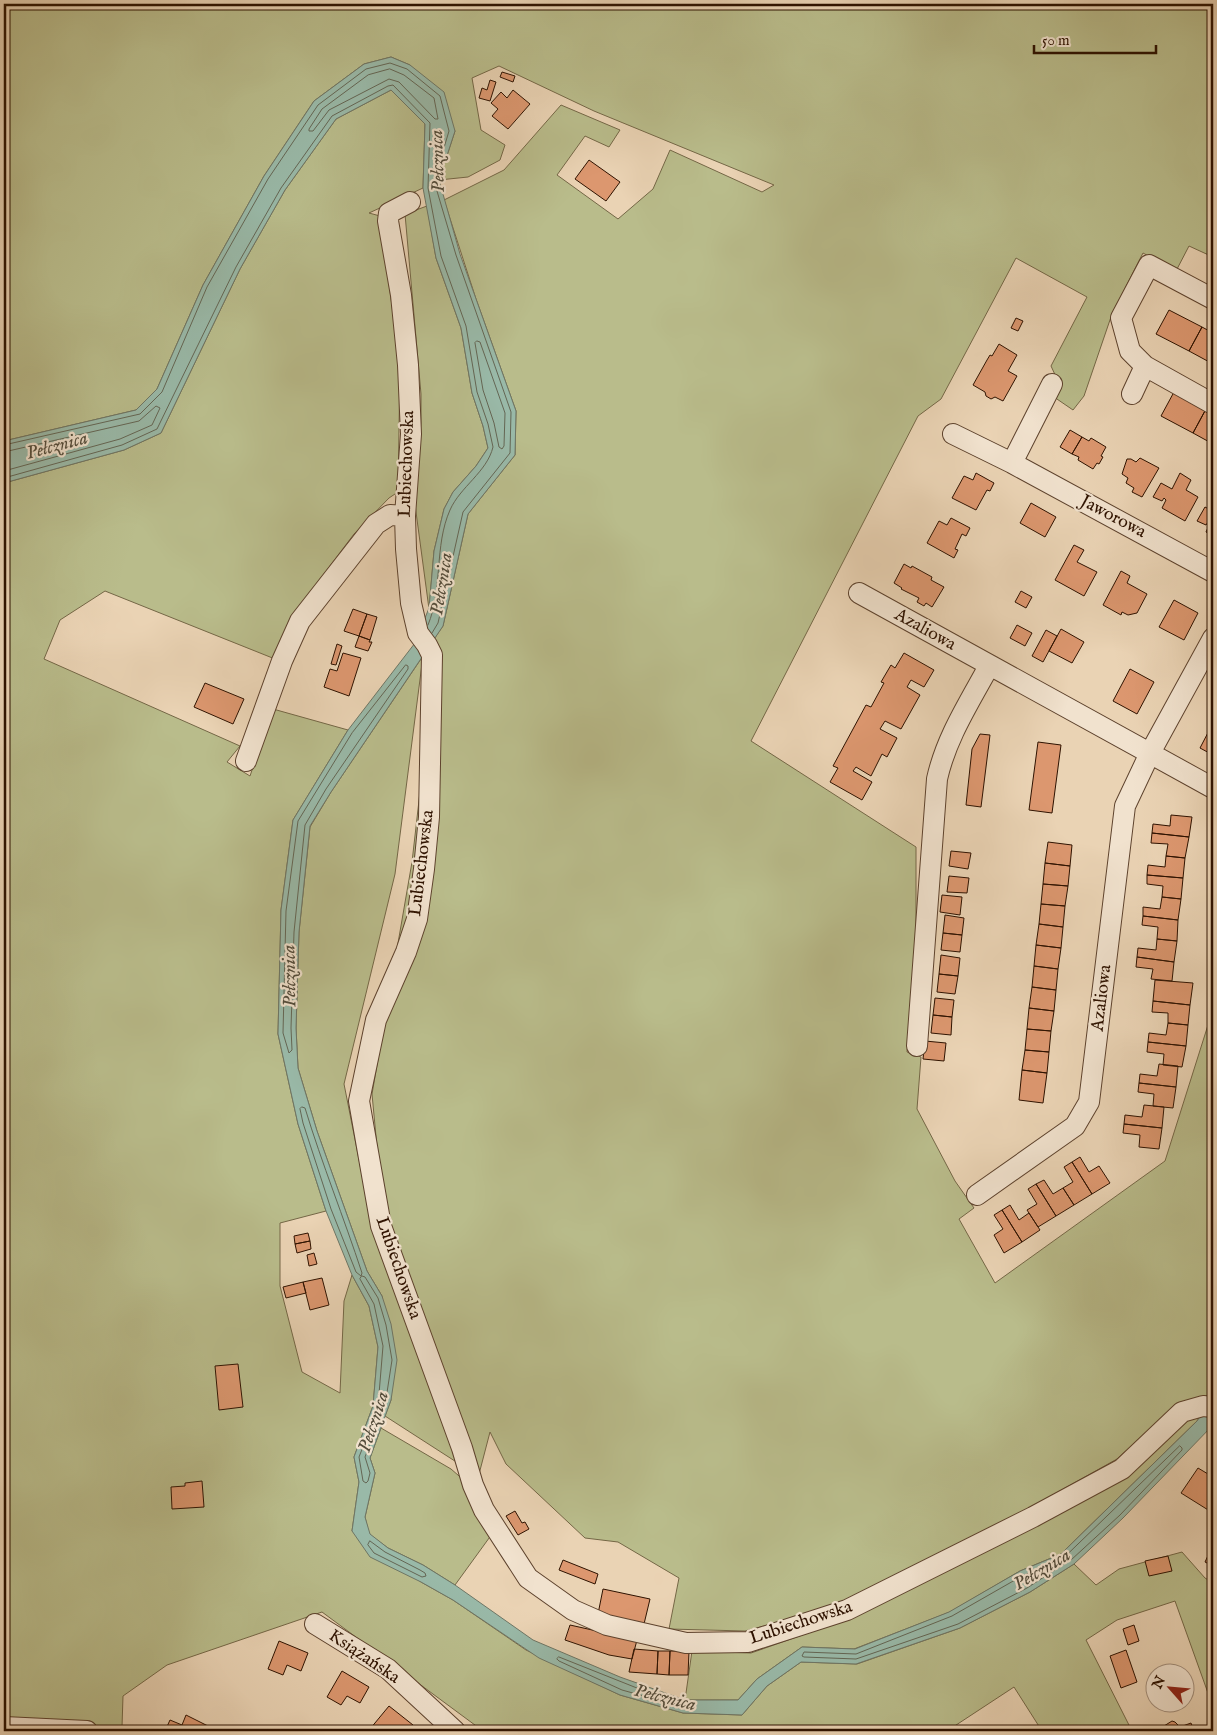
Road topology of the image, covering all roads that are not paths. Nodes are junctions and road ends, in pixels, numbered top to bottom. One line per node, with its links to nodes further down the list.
1 (410, 202): 9 (street, Lubiechowska)
2 (1213, 299): 3 (street)
3 (1145, 366): 5 (street); 6 (street)
4 (1052, 384): 8 (street)
5 (1132, 394)
6 (1213, 404)
7 (953, 434): 8 (street, Jaworowa)
8 (1012, 463): 10 (street, Jaworowa)
9 (405, 516): 15 (street); 19 (street, Lubiechowska)
10 (1213, 572)
11 (859, 593): 13 (street, Azaliowa)
12 (1213, 638): 14 (street, Azaliowa)
13 (989, 666): 14 (street, Azaliowa); 17 (street)
14 (1150, 753): 16 (street, Azaliowa); 18 (street, Azaliowa)
15 (246, 761)
16 (1213, 788)
17 (917, 1046)
18 (977, 1195)
19 (1208, 1407)
20 (315, 1624): 23 (street, Książańska)
21 (4, 1726): 22 (street)
22 (87, 1731)
23 (456, 1731)

